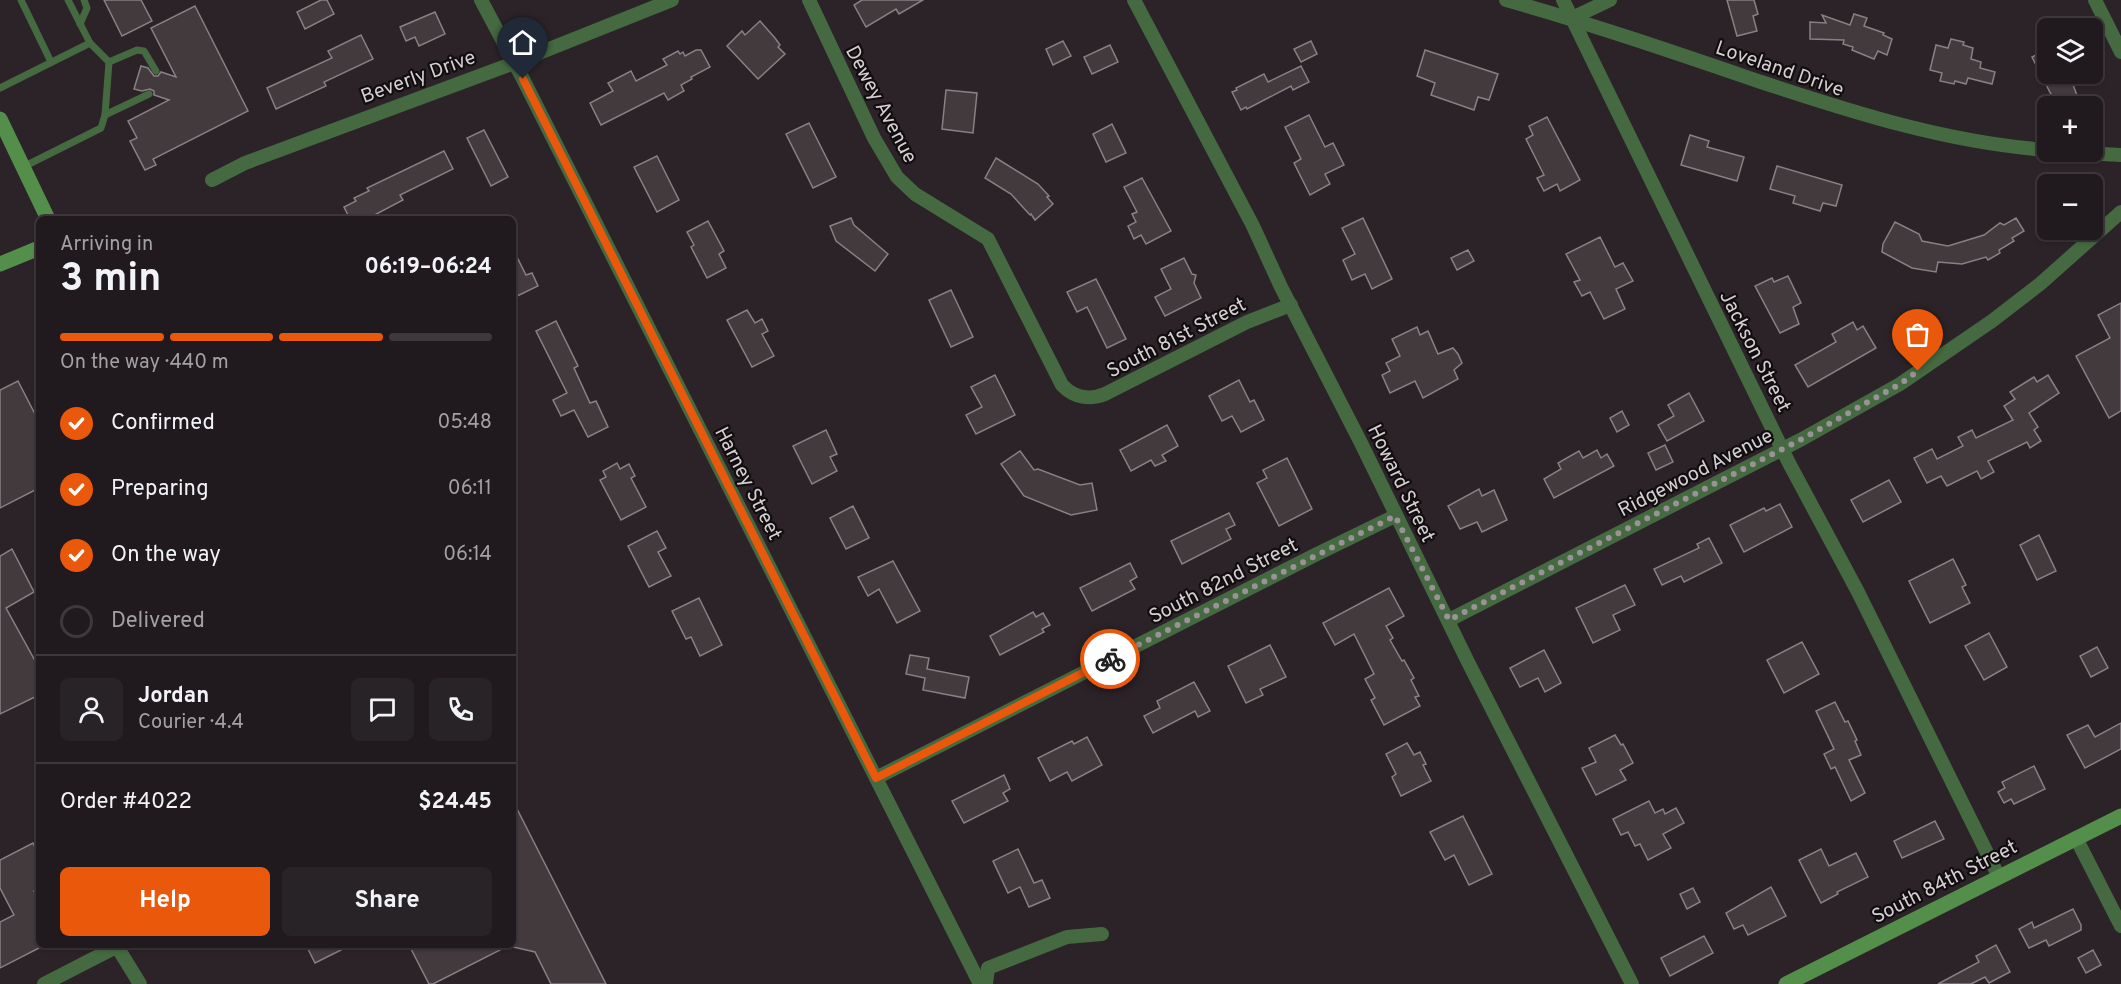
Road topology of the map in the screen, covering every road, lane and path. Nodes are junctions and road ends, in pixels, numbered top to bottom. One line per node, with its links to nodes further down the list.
1 (21, 0): 16 (lane)
2 (68, 0): 13 (lane)
3 (84, 0): 13 (lane)
4 (481, 0): 18 (street, Harney Street)
5 (672, 0): 18 (street, Beverly Drive)
6 (809, 0): 34 (street, Dewey Avenue)
7 (1134, 0): 33 (street, Howard Street)
8 (1506, 0): 12 (street, Loveland Drive)
9 (1563, 0): 12 (street, Jackson Street)
10 (1610, 0): 12 (street)
11 (2095, 0): 15 (street)
12 (1572, 18): 24 (street, Loveland Drive); 35 (street, Jackson Street)
13 (80, 24): 14 (lane)
14 (90, 43): 16 (lane); 17 (lane)
15 (2121, 52)
16 (51, 62): 20 (lane)
17 (109, 62): 19 (lane); 22 (lane)
18 (514, 63): 28 (street, Beverly Drive); 38 (street, Harney Street)
19 (156, 71)
20 (0, 88)
21 (149, 93): 22 (lane)
22 (105, 115): 27 (lane)
23 (0, 119): 27 (main road)
24 (2037, 149)
25 (2103, 154): 26 (street)
26 (2121, 155)
27 (23, 167): 30 (main road)
28 (212, 180)
29 (2121, 212): 35 (street, Ridgewood Avenue)
30 (47, 216)
31 (36, 249): 32 (main road)
32 (0, 264)
33 (1291, 305): 34 (street, South 81st Street); 36 (street, Howard Street)
34 (1077, 396)
35 (1783, 449): 37 (street, Ridgewood Avenue); 41 (street, Jackson Street)
36 (1395, 516): 37 (street, Howard Street); 38 (street, South 82nd Street)
37 (1449, 620): 50 (street, Howard Street)
38 (876, 778): 48 (street, Harney Street)
39 (2121, 816): 40 (main road, South 84th Street)
40 (2076, 838): 41 (main road, South 84th Street); 42 (street)
41 (1999, 877): 51 (main road, South 84th Street)
42 (2121, 926)
43 (1102, 934): 49 (street)
44 (112, 948): 46 (street)
45 (117, 948): 47 (street)
46 (44, 984)
47 (140, 984)
48 (980, 984)
49 (986, 984)
50 (1632, 984)
51 (1786, 984)

